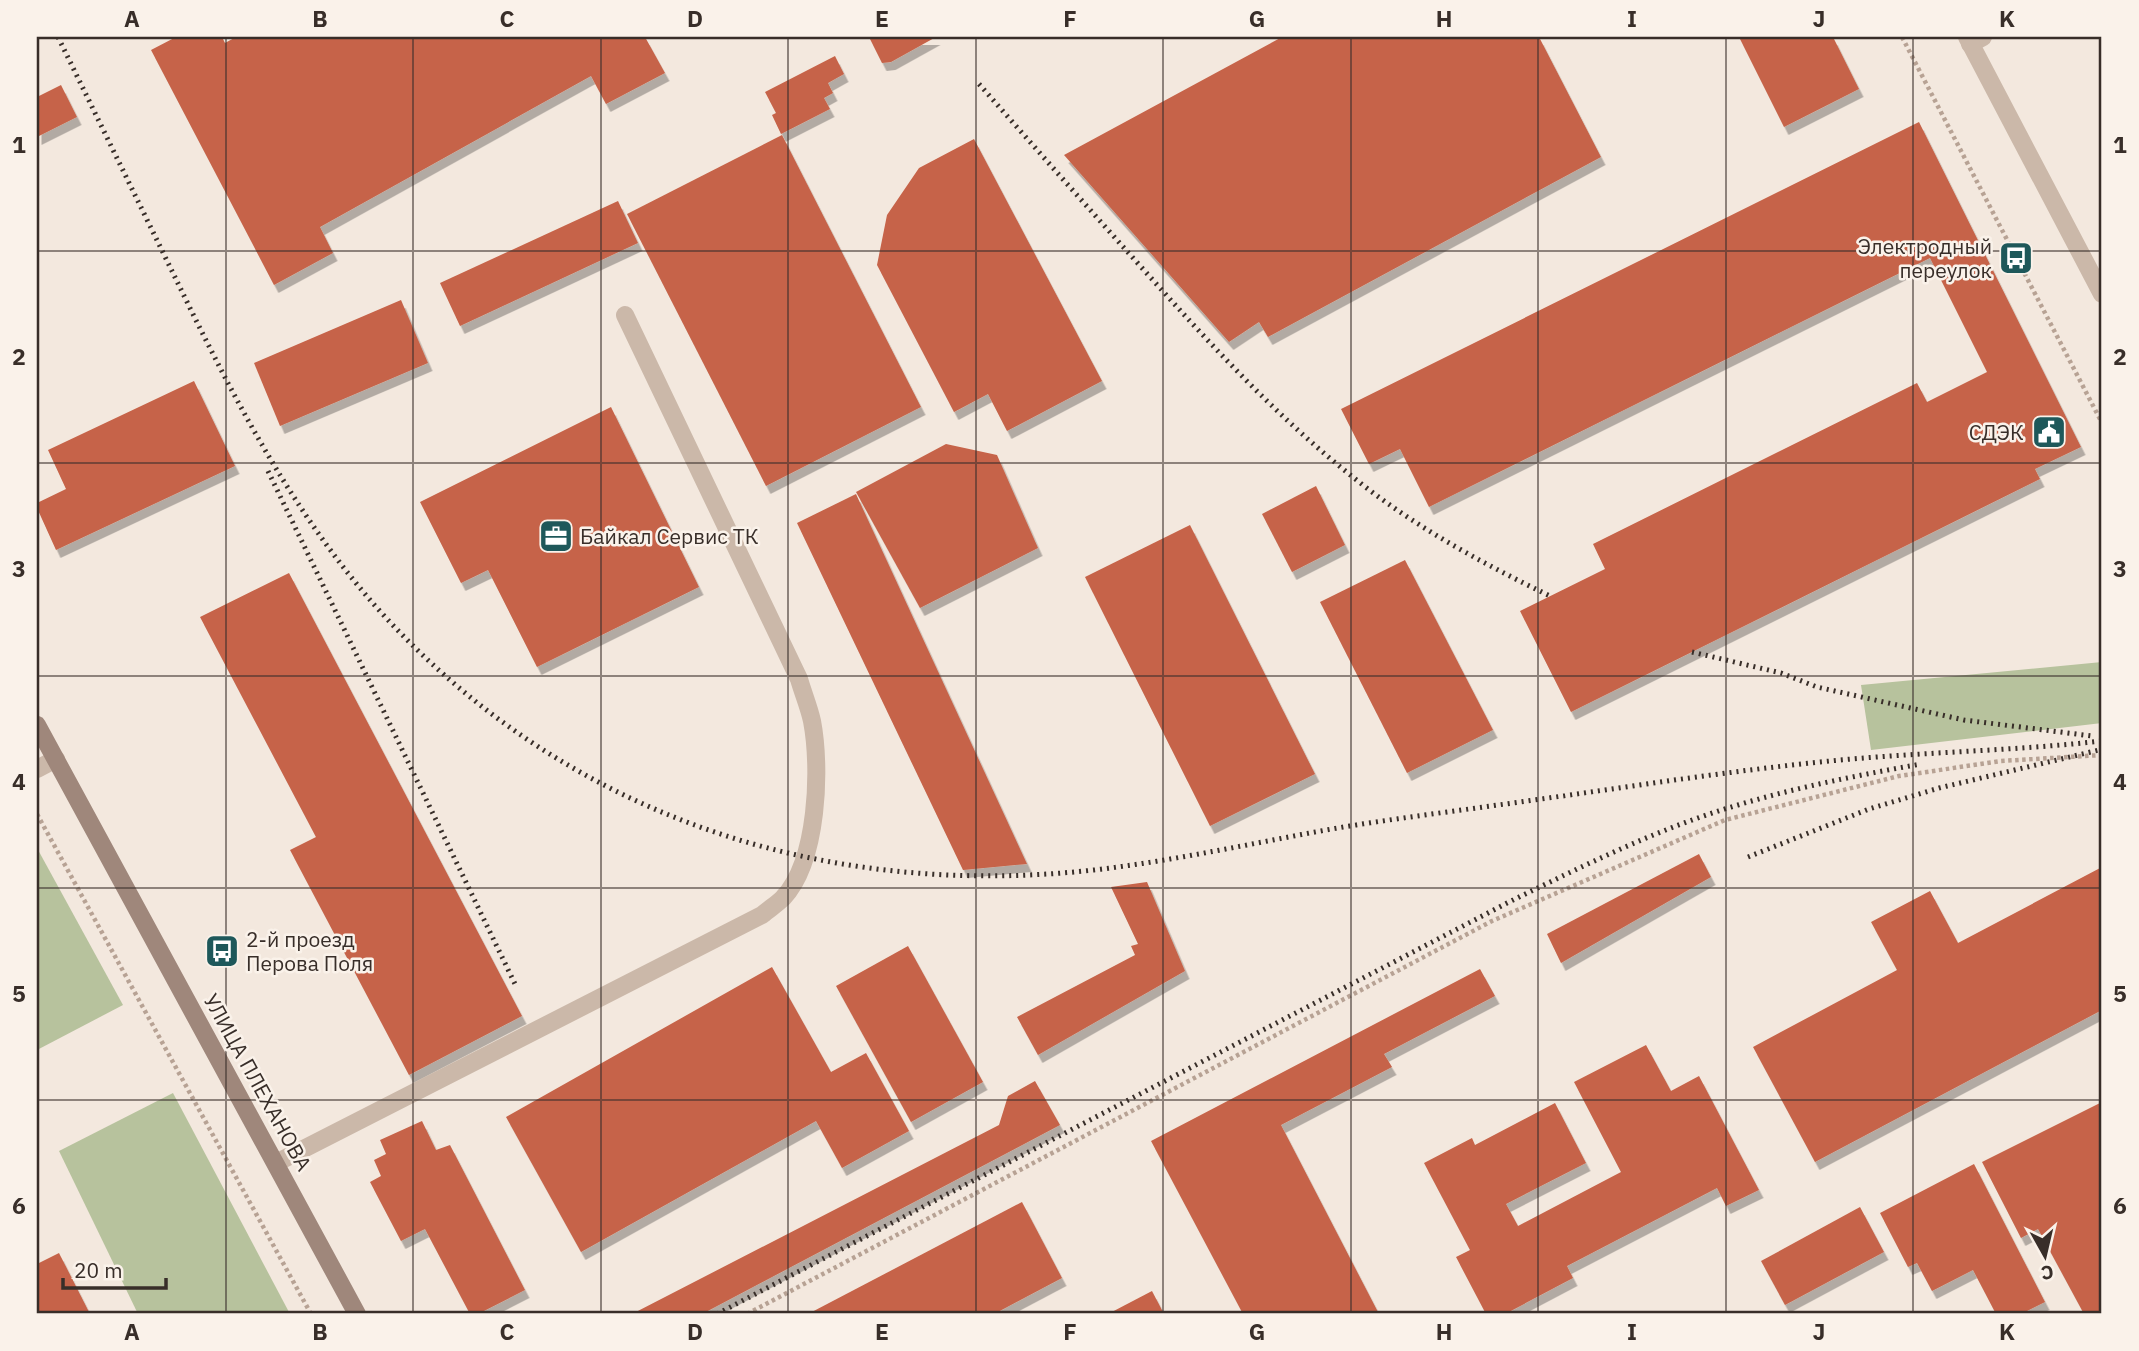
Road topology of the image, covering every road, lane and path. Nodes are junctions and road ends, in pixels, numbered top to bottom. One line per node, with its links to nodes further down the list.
1 (1902, 37): 5 (path)
2 (1973, 39): 3 (street)
3 (2102, 293)
4 (625, 315): 11 (street)
5 (2102, 424)
6 (37, 724): 8 (main road, УЛИЦА ПЛЕХАНОВА)
7 (2102, 755): 14 (path)
8 (56, 759): 9 (street); 11 (main road, УЛИЦА ПЛЕХАНОВА)
9 (37, 769)
10 (37, 814): 12 (path)
11 (276, 1163): 13 (main road, УЛИЦА ПЛЕХАНОВА)
12 (310, 1314)
13 (357, 1314)
14 (747, 1314)

